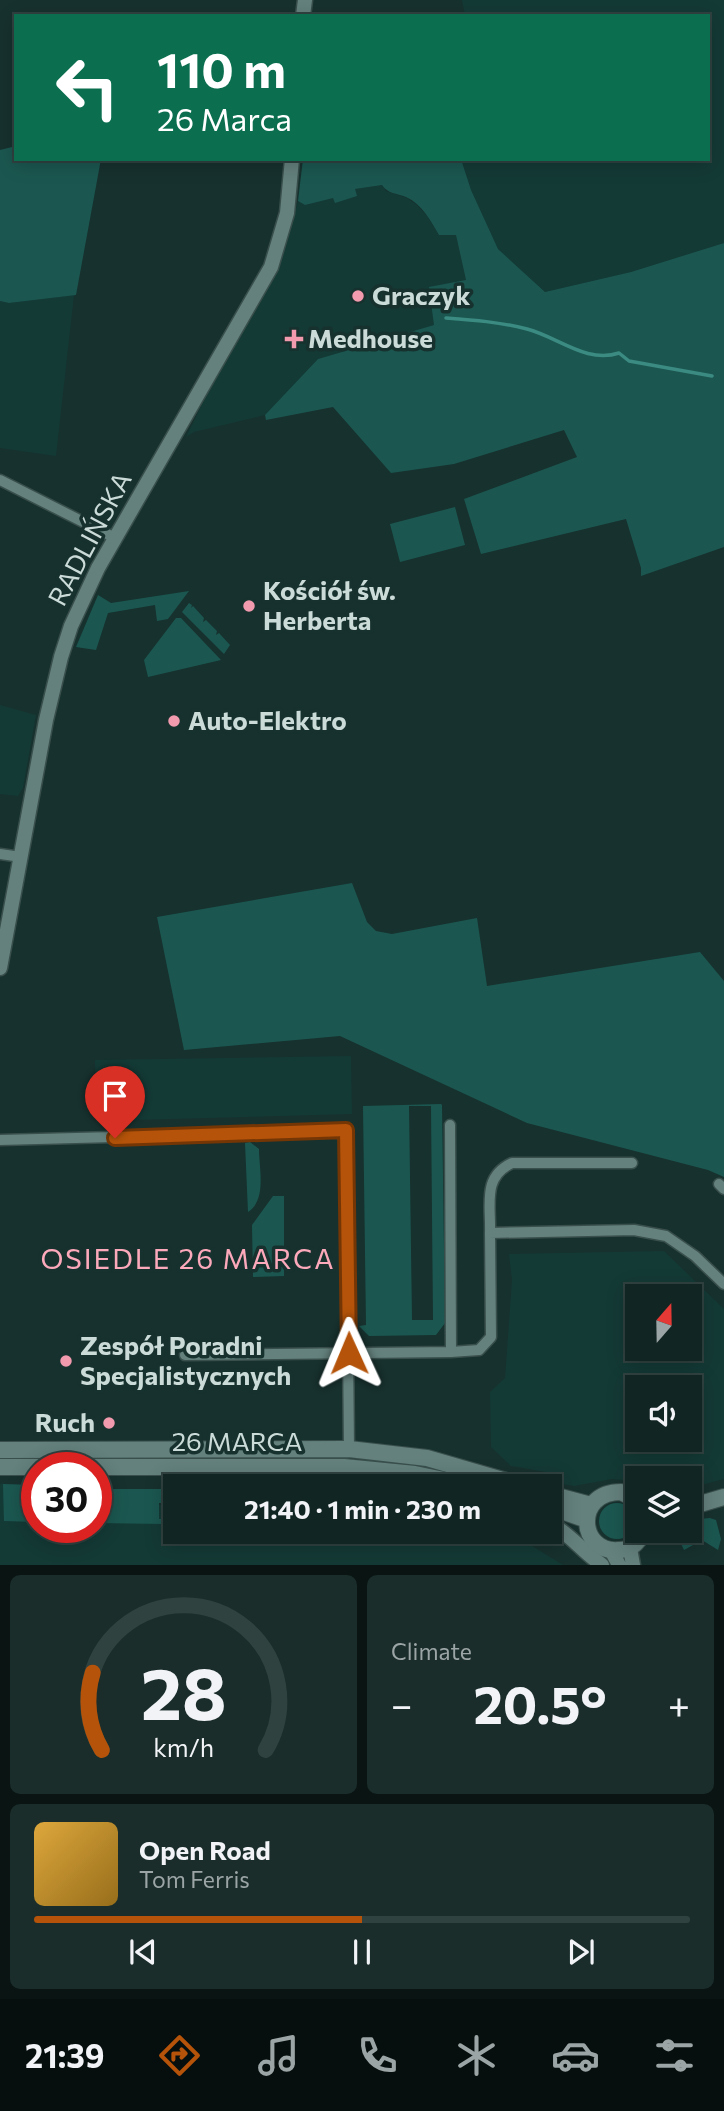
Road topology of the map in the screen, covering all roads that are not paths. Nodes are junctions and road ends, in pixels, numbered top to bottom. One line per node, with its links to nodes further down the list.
1 (292, 161): 3 (street, RADLIŃSKA)
2 (0, 480): 3 (street)
3 (115, 538): 5 (street, RADLIŃSKA)
4 (0, 854): 5 (street)
5 (21, 857): 6 (street, RADLIŃSKA)
6 (0, 968)
7 (450, 1125): 12 (street)
8 (0, 1140): 13 (street)
9 (632, 1163): 10 (street)
10 (491, 1233): 11 (street); 12 (street)
11 (724, 1284)
12 (451, 1352): 13 (street)
13 (349, 1353): 14 (street); 15 (street)
14 (186, 1355)
15 (349, 1449): 16 (main road, 26 MARCA); 19 (main road, 26 MARCA)
16 (0, 1450)
17 (0, 1467): 18 (main road, 26 MARCA)
18 (415, 1474)
19 (482, 1474)
20 (625, 1494): 25 (main road)
21 (724, 1497): 23 (main road)
22 (562, 1500): 25 (main road)
23 (702, 1502)
24 (562, 1509): 25 (main road)
25 (589, 1512): 29 (main road)
26 (562, 1531): 30 (street)
27 (634, 1543): 28 (main road)
28 (630, 1548): 29 (main road); 31 (street)
29 (615, 1558)
30 (602, 1565)
31 (633, 1565)

